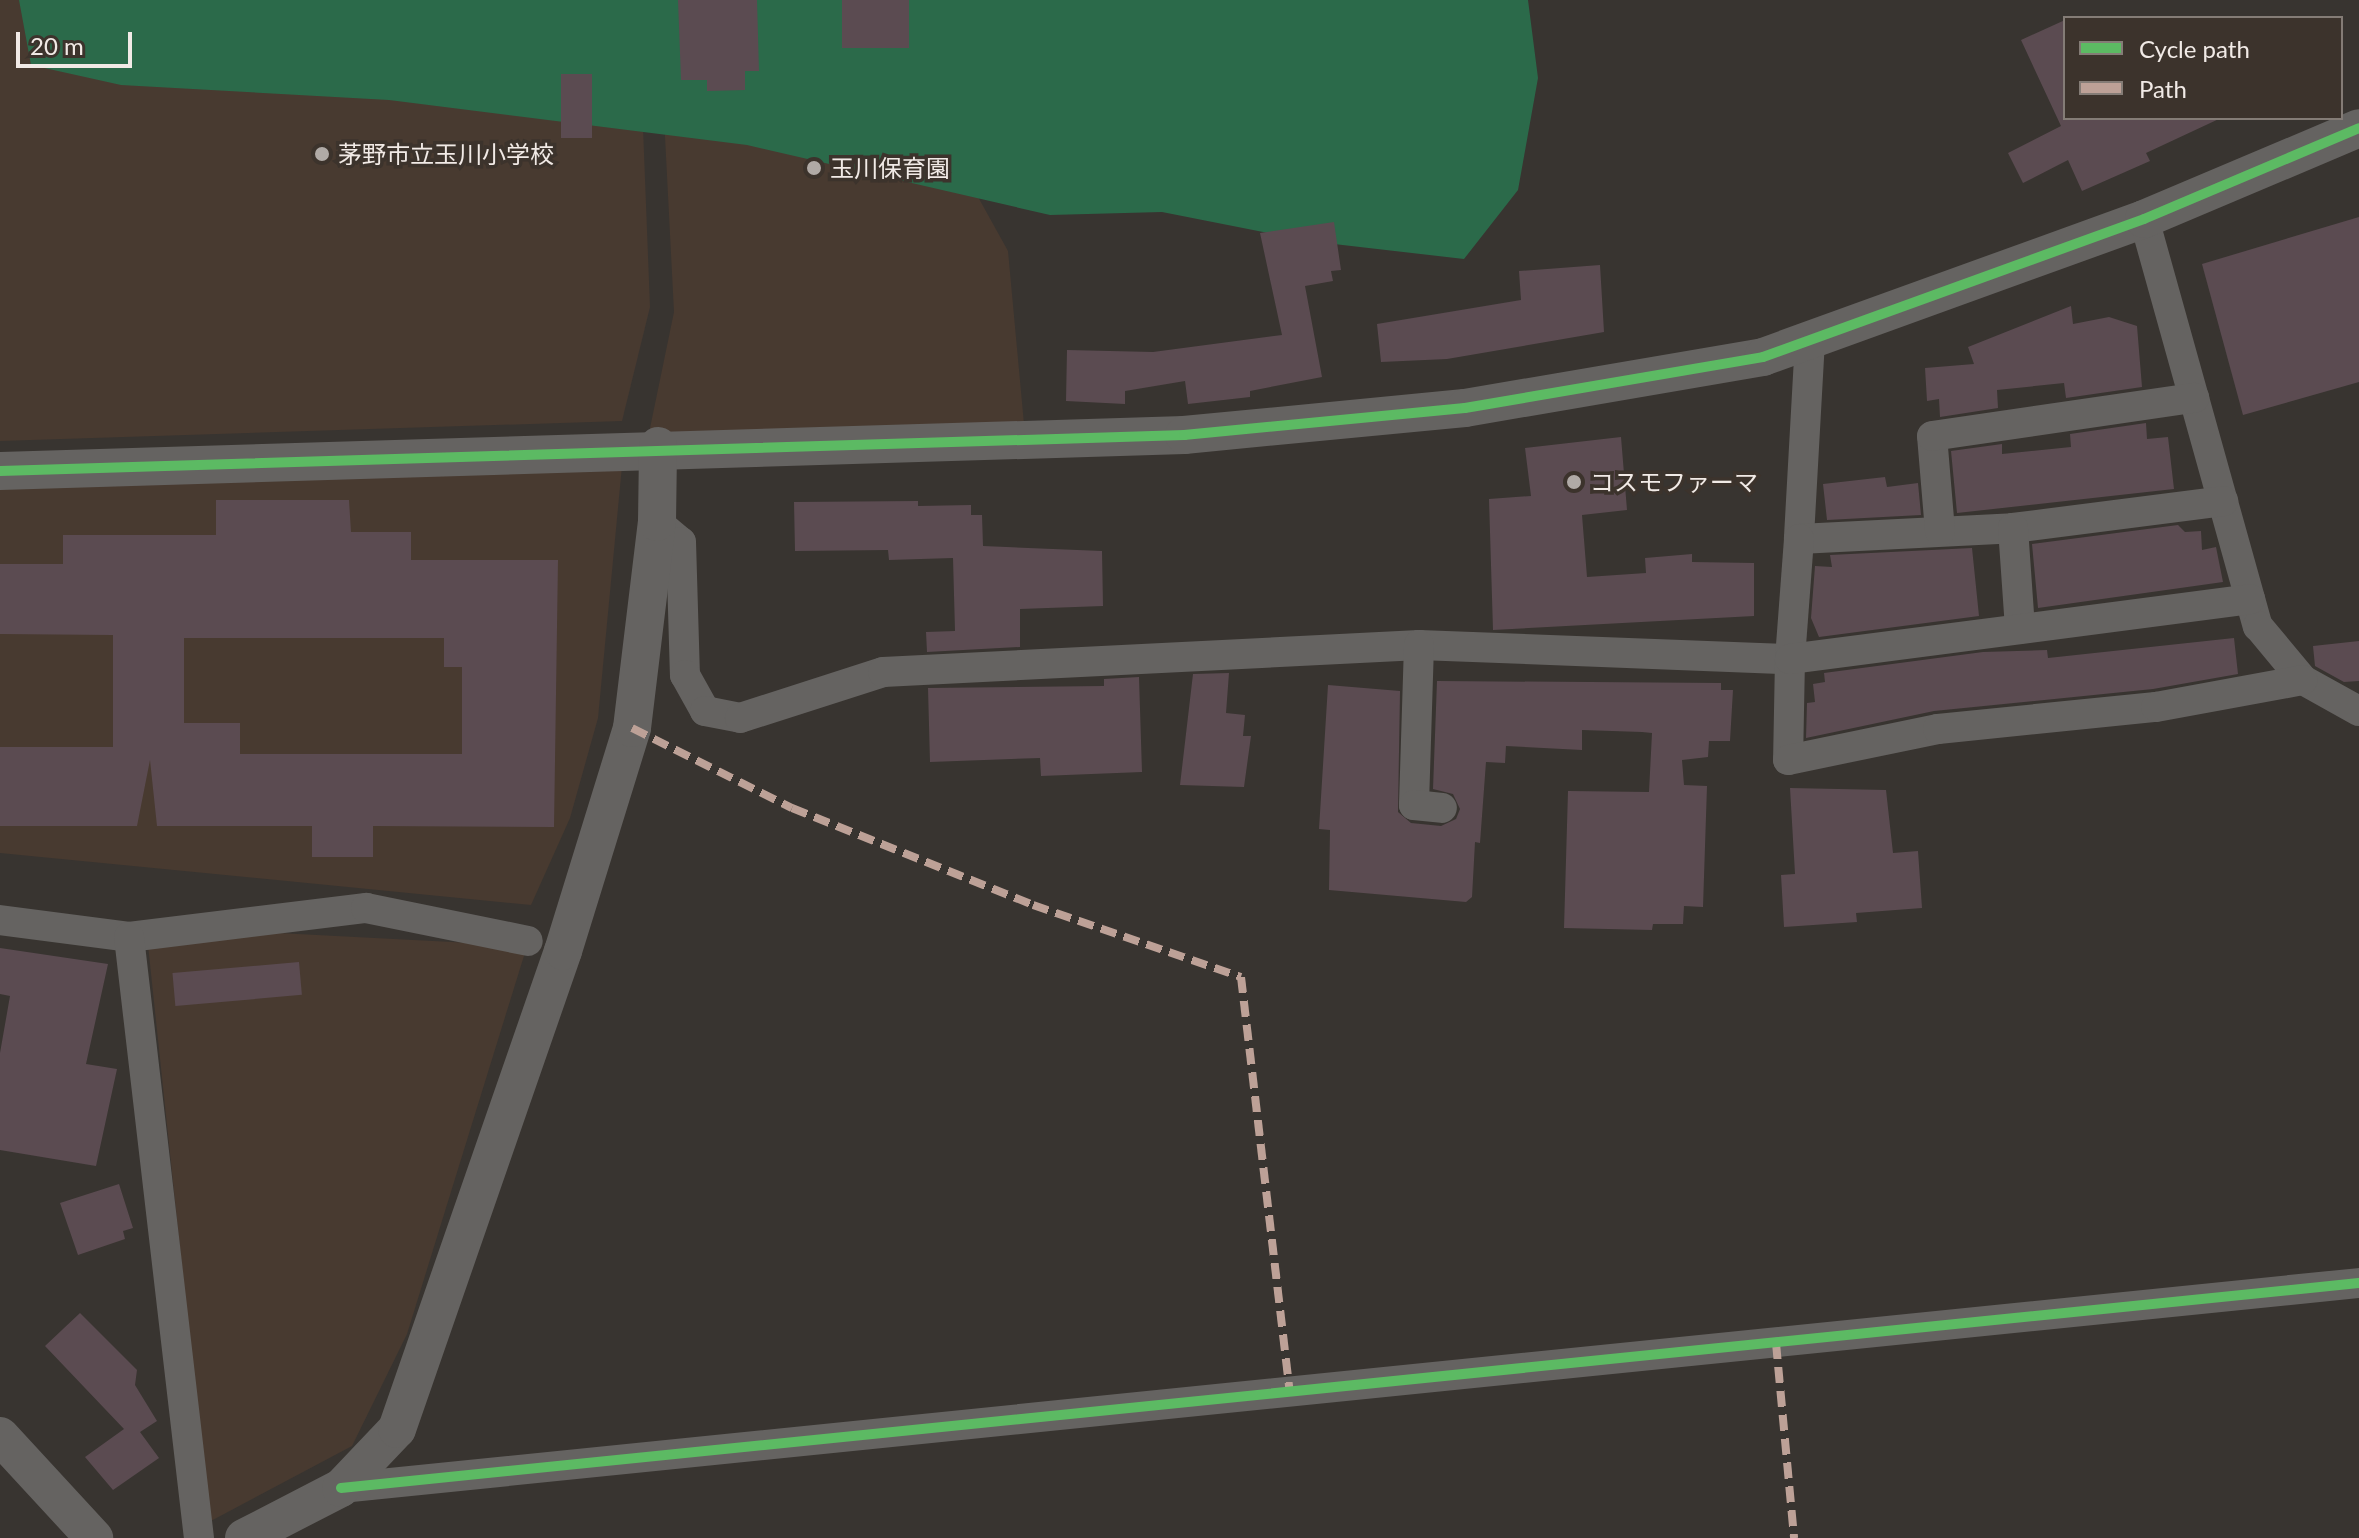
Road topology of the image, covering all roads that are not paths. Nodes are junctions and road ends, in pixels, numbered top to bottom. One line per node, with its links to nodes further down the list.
1 (2359, 128): 2 (street)
2 (2144, 219): 3 (street); 4 (street)
3 (1810, 340): 5 (street); 11 (street)
4 (2194, 398): 7 (street); 10 (street)
5 (658, 446): 6 (street); 8 (street)
6 (0, 471)
7 (2223, 501): 9 (street); 12 (street)
8 (657, 522): 14 (street); 24 (street)
9 (2013, 528): 10 (street); 13 (street)
10 (1940, 531): 11 (street)
11 (1799, 539): 15 (street)
12 (2250, 599): 13 (street); 16 (street)
13 (2020, 629): 15 (street)
14 (1419, 645): 15 (street); 18 (street)
15 (1790, 659): 16 (street)
16 (2303, 680): 17 (street)
17 (2359, 711)
18 (1442, 808)
19 (0, 920): 20 (street)
20 (129, 937): 21 (street); 26 (street)
21 (528, 941)
22 (2359, 1283): 24 (street)
23 (0, 1436): 25 (street)
24 (341, 1488): 27 (street)
25 (94, 1538)
26 (199, 1538)
27 (244, 1538)

